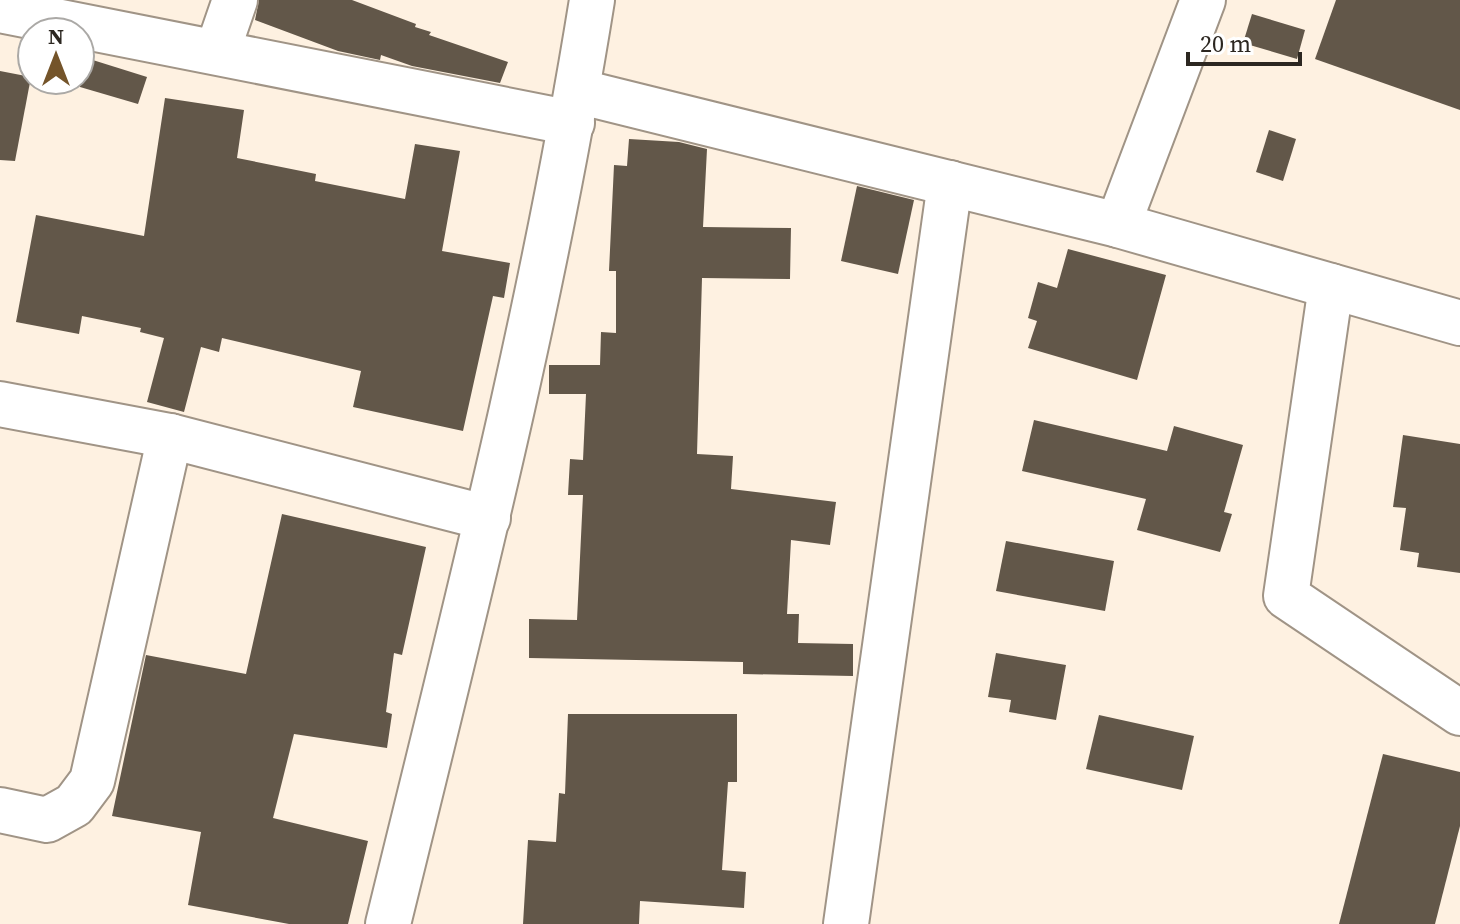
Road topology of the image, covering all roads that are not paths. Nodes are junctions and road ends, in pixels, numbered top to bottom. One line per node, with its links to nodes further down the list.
1 (235, 0): 5 (street)
2 (592, 0): 6 (street)
3 (1203, 0): 8 (street)
4 (0, 10): 5 (street)
5 (217, 52): 6 (street)
6 (574, 107): 7 (street); 13 (street)
7 (950, 183): 8 (street); 17 (street)
8 (1118, 225): 9 (street)
9 (1331, 286): 10 (street); 14 (street)
10 (1460, 323)
11 (0, 404): 12 (street)
12 (170, 436): 13 (street); 15 (street)
13 (488, 518): 16 (street)
14 (1460, 713)
15 (0, 810)
16 (388, 924)
17 (846, 924)

